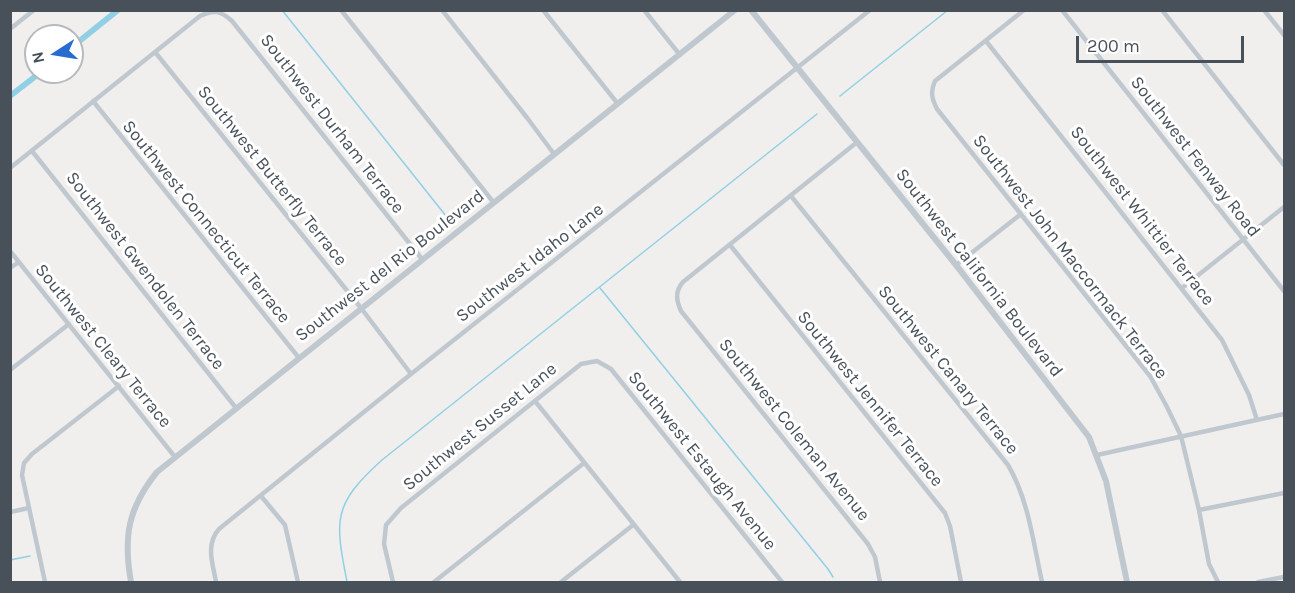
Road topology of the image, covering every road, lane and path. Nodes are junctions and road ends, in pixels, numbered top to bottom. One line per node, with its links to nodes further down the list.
1 (34, 10): 14 (street)
2 (341, 10): 28 (street)
3 (442, 10): 24 (street)
4 (543, 10): 21 (street)
5 (644, 10): 18 (street)
6 (735, 10): 18 (street, Southwest del Rio Boulevard)
7 (752, 10): 19 (street, Southwest California Boulevard)
8 (870, 10): 19 (street, Southwest Idaho Lane)
9 (1024, 10): 16 (street)
10 (1062, 10): 31 (street, Southwest Fenway Road)
11 (1162, 10): 25 (street)
12 (1264, 10): 15 (street)
13 (216, 11): 17 (street); 34 (street, Southwest Durham Terrace)
14 (10, 29)
15 (1284, 35)
16 (986, 41): 30 (street, Southwest John Maccormack Terrace); 38 (street, Southwest Whittier Terrace)
17 (155, 52): 20 (street); 40 (street, Southwest Butterfly Terrace)
18 (680, 55): 21 (street, Southwest del Rio Boulevard)
19 (798, 69): 22 (street, Southwest California Boulevard); 45 (street, Southwest Idaho Lane)
20 (93, 101): 23 (street); 42 (street, Southwest Connecticut Terrace)
21 (618, 104): 24 (street, Southwest del Rio Boulevard)
22 (856, 143): 27 (street); 36 (street, Southwest California Boulevard)
23 (32, 151): 26 (street); 48 (street, Southwest Gwendolen Terrace)
24 (554, 154): 28 (street, Southwest del Rio Boulevard)
25 (1284, 165)
26 (10, 168)
27 (791, 196): 32 (street); 73 (street, Southwest Canary Terrace)
28 (494, 203): 34 (street, Southwest del Rio Boulevard)
29 (1284, 207): 31 (street)
30 (1021, 214): 36 (street); 51 (street, Southwest John Maccormack Terrace)
31 (1244, 240): 38 (street); 39 (street, Southwest Fenway Road)
32 (730, 245): 71 (street, Southwest Coleman Avenue); 72 (street, Southwest Jennifer Terrace)
33 (10, 251): 35 (street, Southwest Cleary Terrace)
34 (422, 259): 40 (street, Southwest del Rio Boulevard)
35 (19, 262): 37 (street); 41 (street, Southwest Cleary Terrace)
36 (956, 265): 52 (street, Southwest California Boulevard)
37 (10, 268)
38 (1182, 288): 50 (street, Southwest Whittier Terrace)
39 (1284, 291)
40 (361, 308): 42 (street, Southwest del Rio Boulevard); 45 (street, Southwest Butterfly Terrace)
41 (69, 324): 44 (street); 46 (street, Southwest Cleary Terrace)
42 (299, 358): 48 (street, Southwest del Rio Boulevard)
43 (597, 361): 47 (street, Southwest Susset Lane); 70 (street, Southwest Estaugh Avenue)
44 (10, 370)
45 (411, 374): 56 (street, Southwest Idaho Lane)
46 (119, 386): 53 (street, Southwest Cleary Terrace); 57 (street)
47 (535, 401): 54 (street); 66 (street, Southwest Susset Lane)
48 (236, 408): 53 (street, Southwest del Rio Boulevard)
49 (1284, 414): 50 (street)
50 (1257, 420): 51 (street)
51 (1181, 436): 52 (street); 58 (street, Southwest John Maccormack Terrace)
52 (1097, 455): 74 (street, Southwest California Boulevard)
53 (175, 457): 63 (street, Southwest del Rio Boulevard)
54 (584, 463): 60 (street); 67 (street)
55 (1284, 493): 58 (street)
56 (261, 496): 64 (street, Southwest Idaho Lane); 65 (street)
57 (29, 508): 59 (street); 62 (street)
58 (1199, 510): 75 (street, Southwest John Maccormack Terrace)
59 (10, 512)
60 (633, 525): 68 (street); 69 (street)
61 (1284, 577): 76 (street)
62 (45, 582)
63 (130, 582)
64 (216, 582)
65 (298, 582)
66 (393, 582)
67 (434, 582)
68 (561, 582)
69 (680, 582)
70 (782, 582)
71 (880, 582)
72 (961, 582)
73 (1042, 582)
74 (1127, 582)
75 (1218, 582)
76 (1258, 582)

